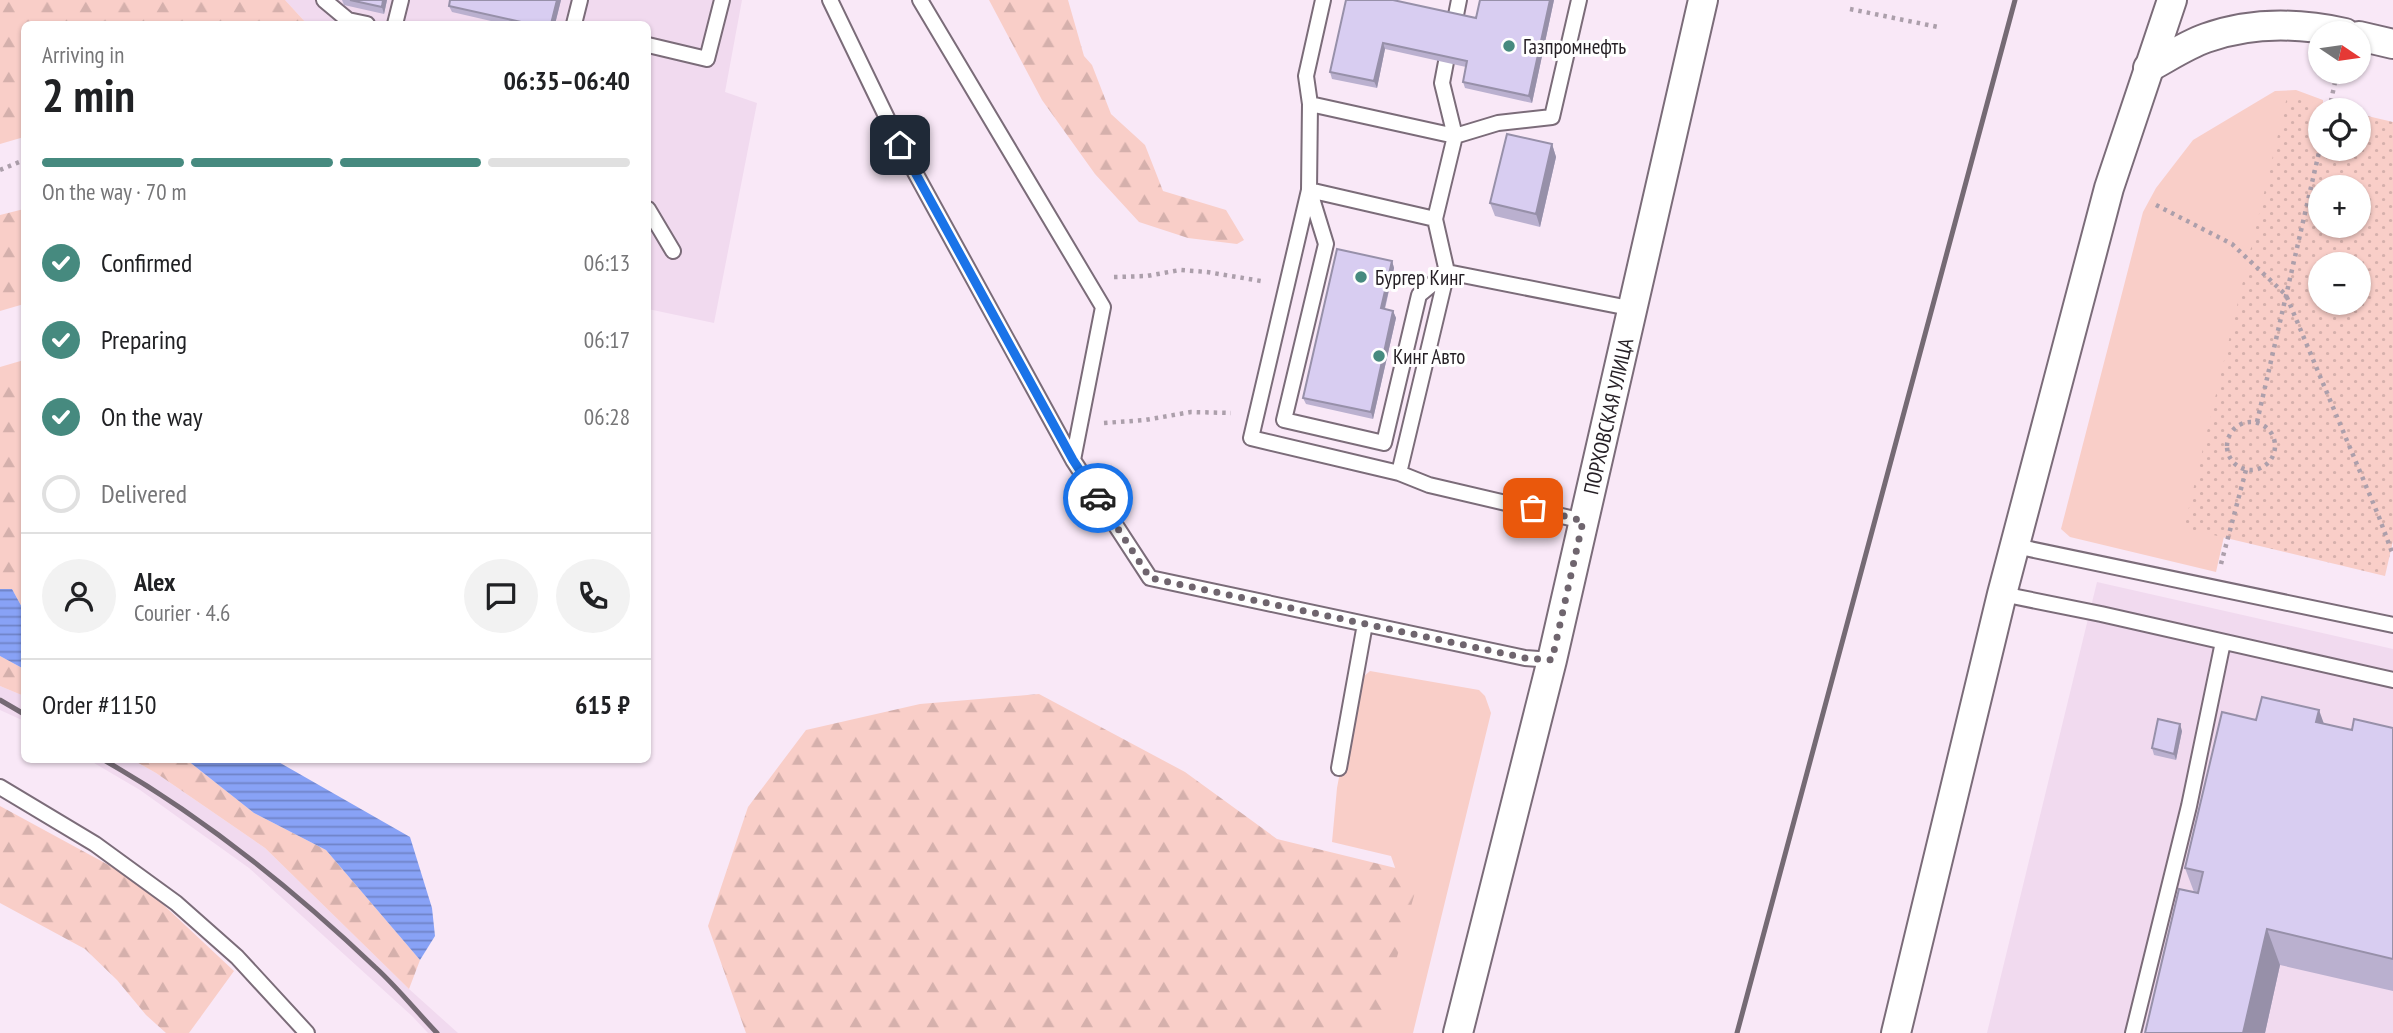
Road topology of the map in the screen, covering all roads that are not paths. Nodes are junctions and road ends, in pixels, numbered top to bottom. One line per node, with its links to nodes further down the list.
1 (324, 0): 13 (lane)
2 (401, 0): 14 (lane)
3 (580, 0): 15 (lane)
4 (722, 0): 19 (lane)
5 (830, 0): 30 (lane)
6 (920, 0): 30 (lane)
7 (1323, 0): 22 (lane)
8 (1459, 0): 12 (lane)
9 (1579, 0): 23 (lane)
10 (1703, 0): 29 (street, ПОРХОВСКАЯ УЛИЦА)
11 (2172, 0): 21 (street)
12 (1455, 20)
13 (353, 21)
14 (396, 21)
15 (575, 21)
16 (2308, 28): 21 (street)
17 (2371, 39): 18 (street)
18 (2393, 44)
19 (651, 46)
20 (1446, 62): 23 (lane)
21 (2148, 68): 33 (street)
22 (1310, 104): 23 (lane); 24 (lane)
23 (1455, 136): 26 (lane)
24 (1309, 190): 26 (lane); 28 (lane); 31 (lane)
25 (651, 214): 27 (lane)
26 (1435, 219): 28 (lane)
27 (673, 251)
28 (1447, 272): 29 (lane); 31 (lane)
29 (1634, 309): 32 (street, ПОРХОВСКАЯ УЛИЦА)
30 (1073, 460): 35 (lane)
31 (1399, 473): 32 (lane)
32 (1583, 521): 38 (street, ПОРХОВСКАЯ УЛИЦА)
33 (2015, 546): 34 (street); 36 (lane)
34 (2002, 594): 37 (lane); 44 (street)
35 (1365, 624): 38 (lane); 40 (lane)
36 (2393, 625)
37 (2223, 642): 39 (lane); 45 (lane)
38 (1552, 660): 43 (street, ПОРХОВСКАЯ УЛИЦА)
39 (2393, 680)
40 (1339, 768)
41 (0, 787): 42 (lane)
42 (307, 1033)
43 (1458, 1033)
44 (1896, 1033)
45 (2133, 1033)

